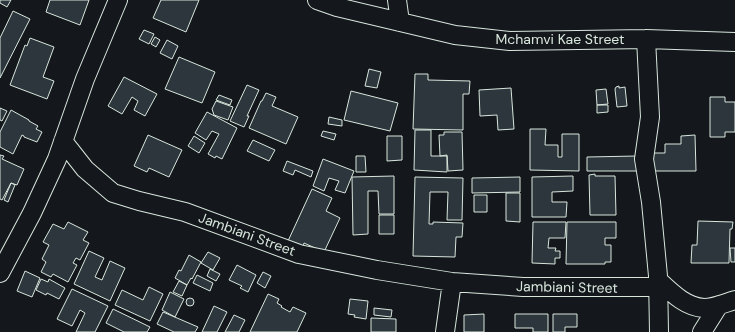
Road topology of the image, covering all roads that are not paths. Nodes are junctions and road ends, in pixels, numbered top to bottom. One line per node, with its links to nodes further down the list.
1 (118, 0): 7 (street)
2 (317, 0): 4 (street, Mchamvi Kae Street)
3 (397, 0): 4 (street)
4 (400, 22): 5 (street, Mchamvi Kae Street)
5 (646, 39): 6 (street, Mchamvi Kae Street); 10 (street)
6 (735, 42)
7 (64, 141): 8 (street); 9 (street, Jambiani Street)
8 (0, 273)
9 (452, 282): 10 (street, Jambiani Street); 12 (street)
10 (658, 284): 11 (street); 13 (street)
11 (727, 303): 14 (street)
12 (445, 332)
13 (659, 332)
14 (702, 332)

